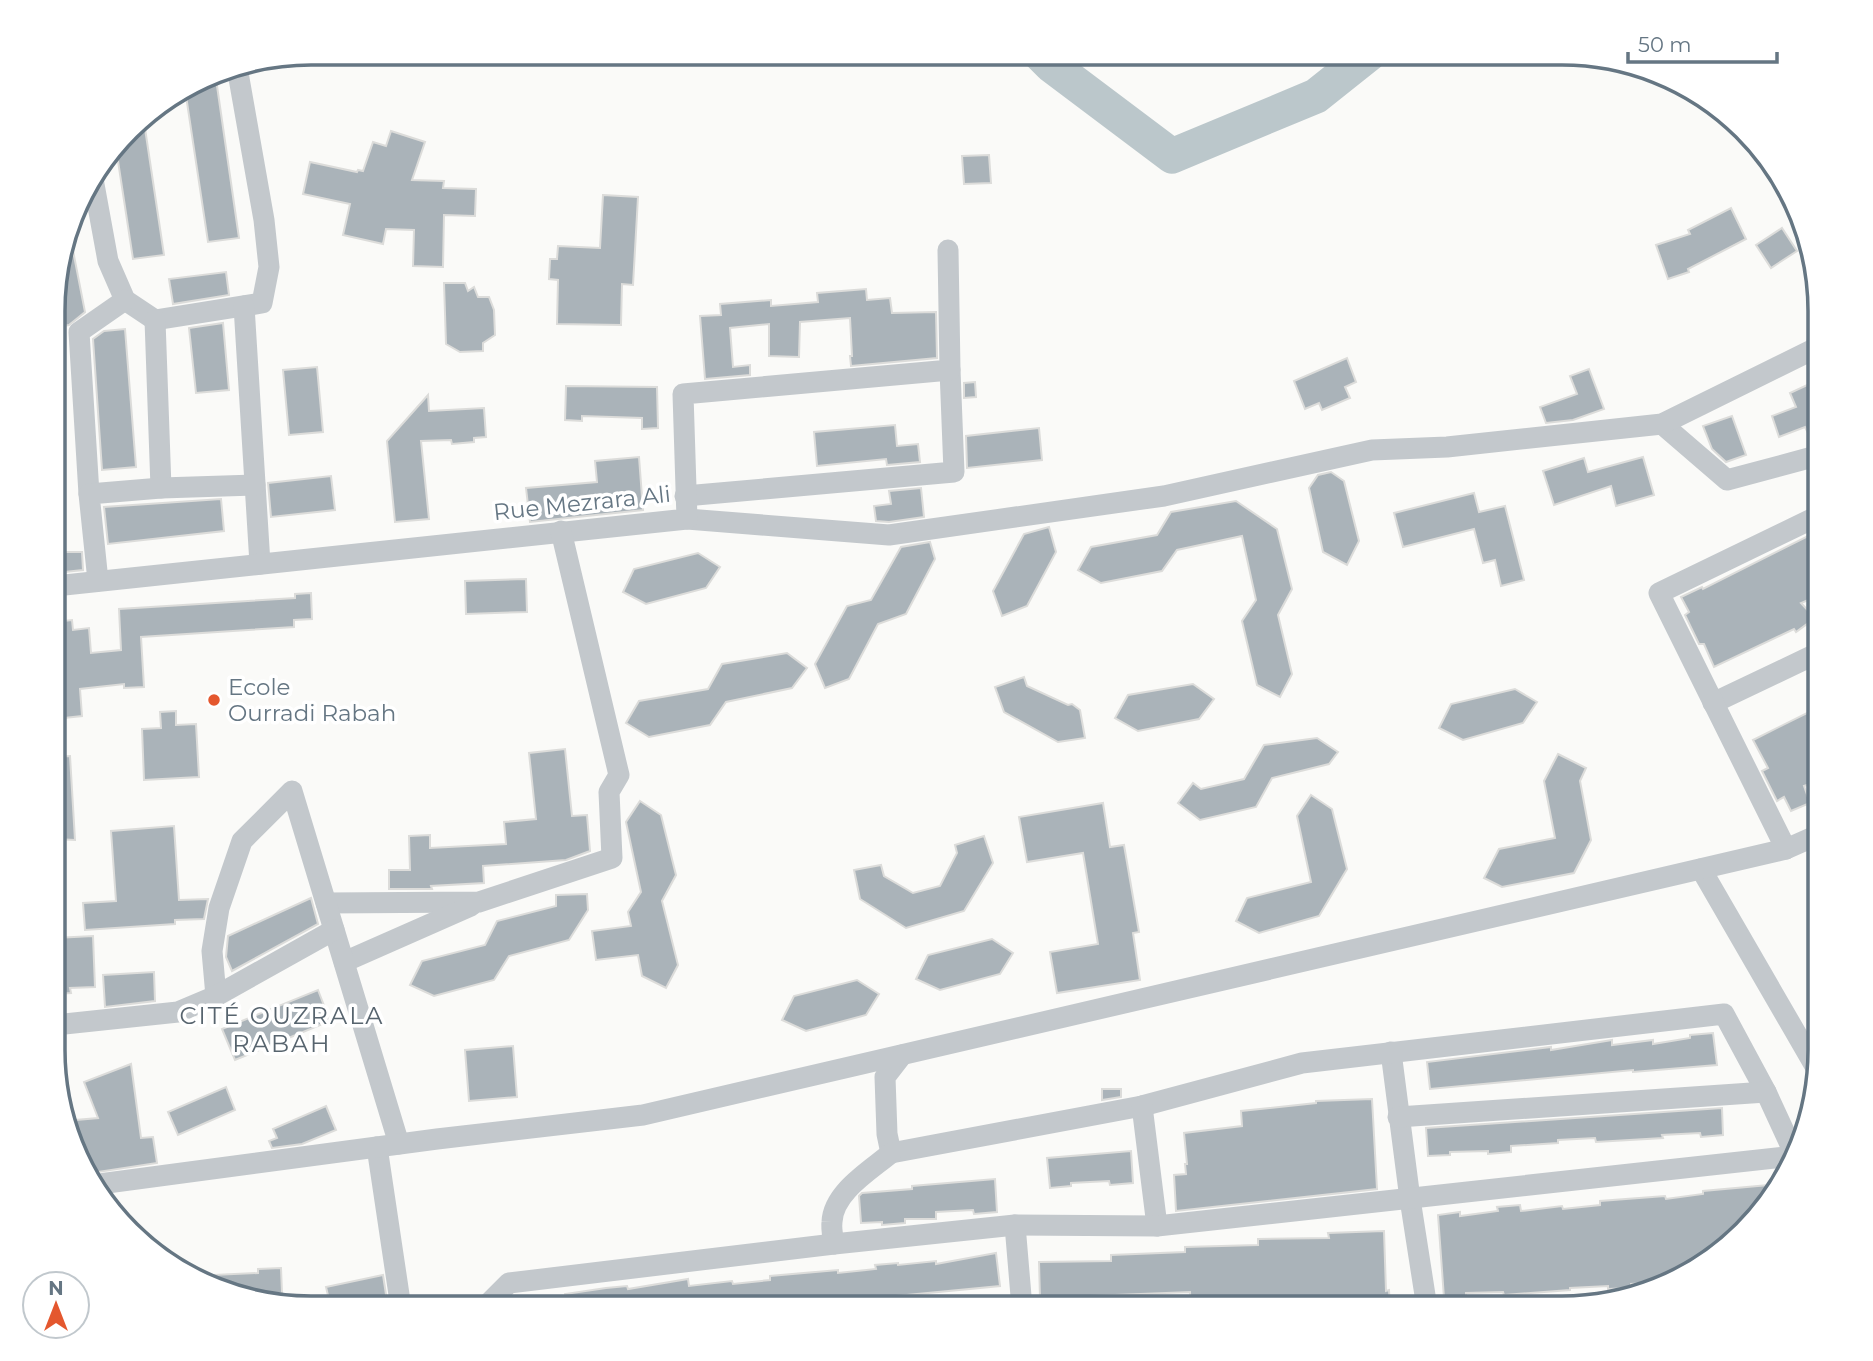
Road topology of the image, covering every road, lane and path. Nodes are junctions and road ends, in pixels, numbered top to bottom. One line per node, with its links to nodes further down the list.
1 (239, 76): 5 (street)
2 (95, 192): 4 (street)
3 (948, 250): 8 (street)
4 (125, 300): 6 (street); 13 (street)
5 (244, 306): 6 (street); 11 (street)
6 (155, 320): 12 (street)
7 (1808, 352): 9 (street)
8 (950, 370): 14 (street, Rue Mezrara Ali); 14 (street)
9 (1662, 424): 10 (street); 15 (street)
10 (1808, 457)
11 (255, 485): 12 (street); 18 (street)
12 (161, 488): 13 (street)
13 (89, 494): 19 (street)
14 (685, 496): 15 (street, Rue Mezrara Ali)
15 (687, 519): 17 (street, Rue Mezrara Ali)
16 (1808, 521): 22 (street)
17 (561, 531): 18 (street, Rue Mezrara Ali); 26 (street)
18 (260, 564): 19 (street, Rue Mezrara Ali)
19 (98, 581): 20 (street, Rue Mezrara Ali)
20 (65, 585)
21 (1808, 658): 22 (street)
22 (1713, 703): 24 (street)
23 (1808, 839): 24 (street)
24 (1786, 849): 25 (street)
25 (1701, 869): 33 (street); 34 (street)
26 (479, 902): 27 (street); 29 (street)
27 (326, 903): 28 (street); 30 (street)
28 (334, 930): 29 (street); 30 (street)
29 (344, 962): 38 (street)
30 (216, 996): 31 (street)
31 (65, 1024)
32 (1391, 1052): 35 (street); 36 (street); 37 (street)
33 (1808, 1054)
34 (902, 1055): 38 (street); 41 (street)
35 (1766, 1092): 37 (street); 39 (street)
36 (1142, 1106): 41 (street); 46 (street)
37 (1398, 1117): 44 (street)
38 (399, 1144): 40 (street)
39 (1790, 1144)
40 (377, 1147): 43 (street); 48 (street)
41 (891, 1153): 47 (street)
42 (1784, 1156): 44 (street)
43 (104, 1183)
44 (1410, 1199): 46 (street); 51 (street)
45 (1014, 1226): 46 (street); 47 (street); 50 (street)
46 (1157, 1226)
47 (834, 1244): 49 (street)
48 (399, 1296)
49 (496, 1296)
50 (1021, 1296)
51 (1425, 1296)

